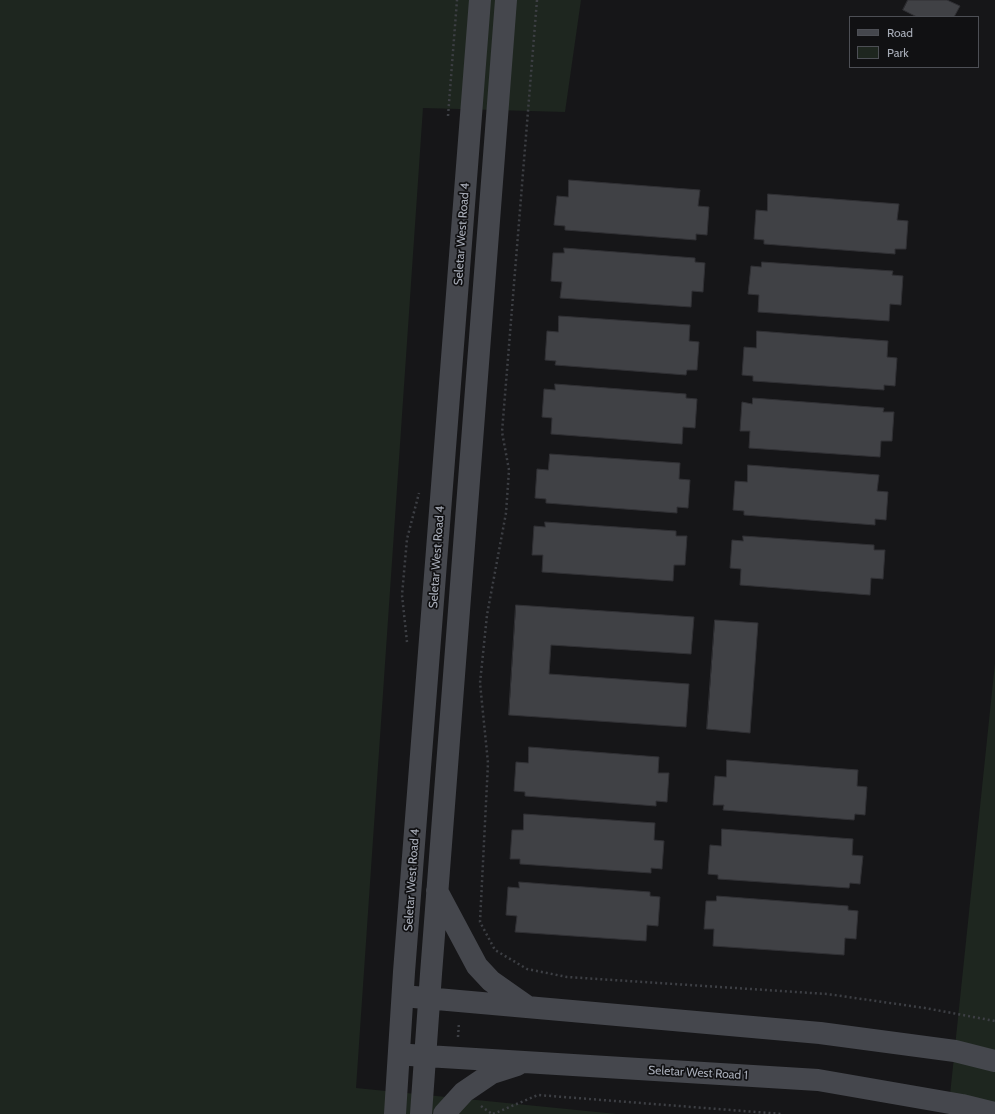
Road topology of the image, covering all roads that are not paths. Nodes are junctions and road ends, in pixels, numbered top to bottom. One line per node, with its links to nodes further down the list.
1 (480, 0): 4 (main road, Seletar West Road 4)
2 (506, 0): 3 (main road)
3 (437, 891): 5 (main road); 6 (main road)
4 (403, 996): 5 (main road); 7 (main road, Seletar West Road 4)
5 (429, 998): 6 (main road); 8 (main road)
6 (529, 1007): 9 (main road)
7 (399, 1054): 8 (main road, Seletar West Road 1); 12 (main road, Seletar West Road 4)
8 (425, 1056): 10 (main road, Seletar West Road 1); 13 (main road)
9 (995, 1061)
10 (526, 1062): 11 (main road, Seletar West Road 1); 14 (main road)
11 (995, 1113)
12 (395, 1114)
13 (421, 1114)
14 (444, 1114)

